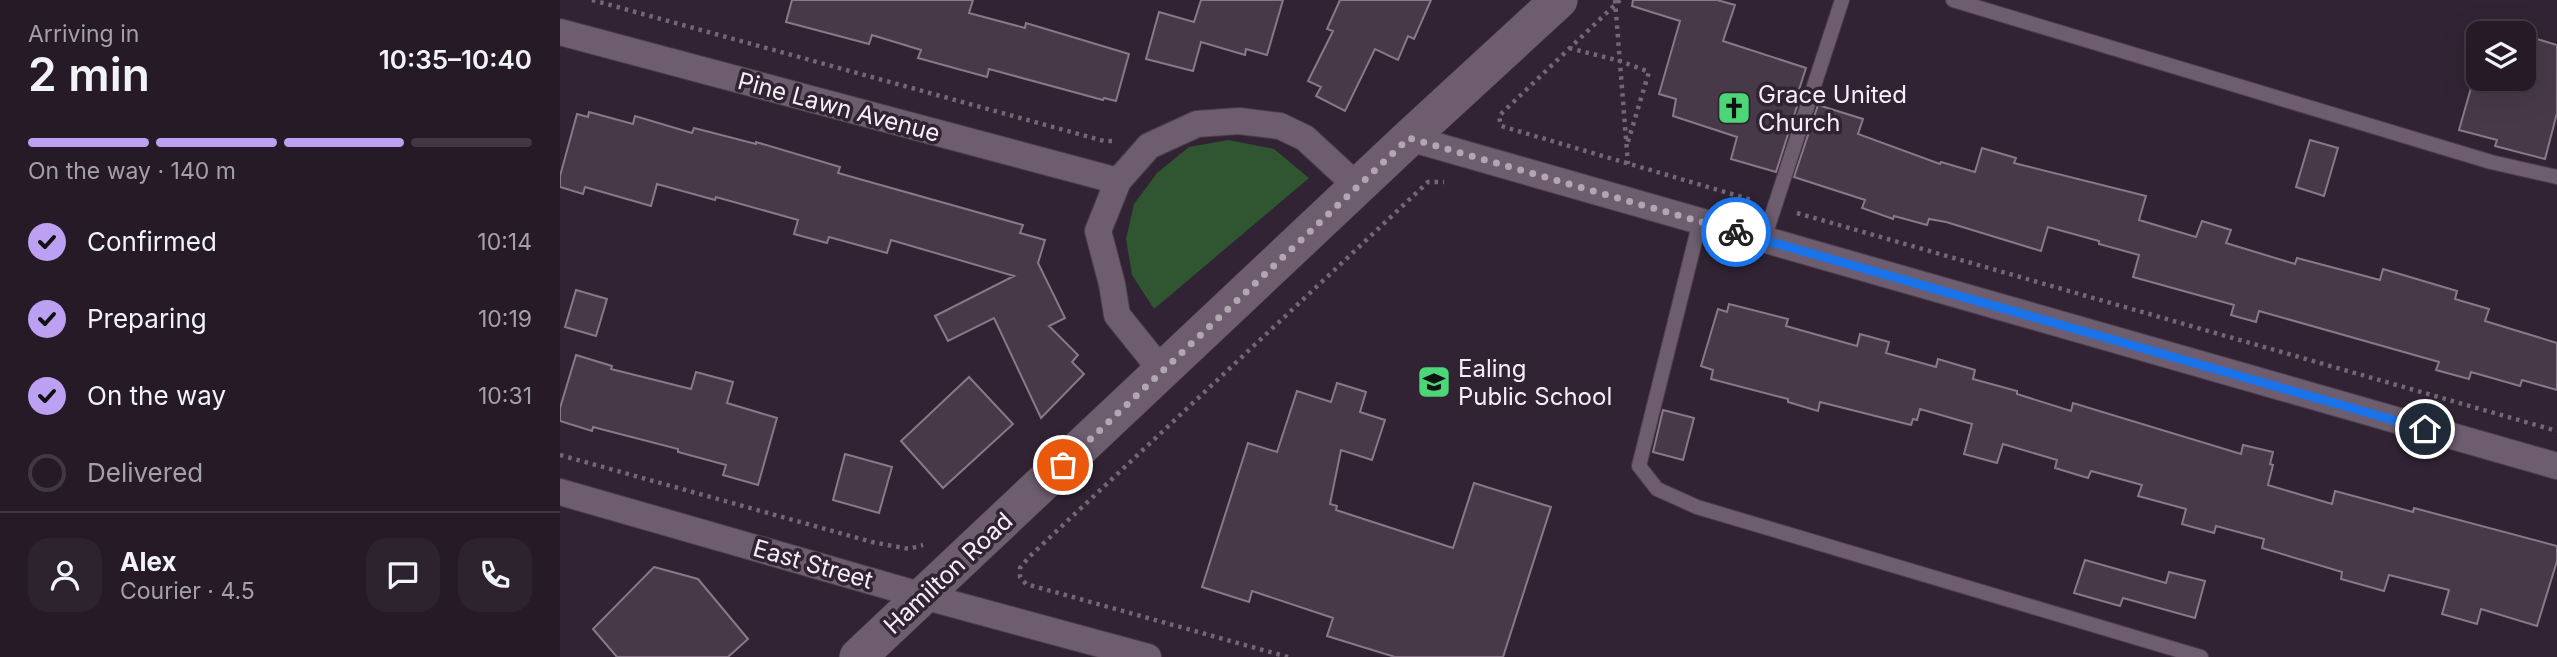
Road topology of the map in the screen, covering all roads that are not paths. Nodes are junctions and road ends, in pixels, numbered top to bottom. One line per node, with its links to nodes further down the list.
1 (1559, 0): 5 (main road, Hamilton Road)
2 (1842, 0): 10 (lane)
3 (1953, 0): 6 (lane)
4 (560, 32): 7 (street, Pine Lawn Avenue)
5 (1409, 138): 8 (main road, Hamilton Road); 9 (street)
6 (2557, 177)
7 (1118, 181): 8 (street); 11 (street)
8 (1358, 187): 11 (main road, Hamilton Road)
9 (1700, 221): 10 (street); 17 (lane)
10 (1764, 239): 12 (street)
11 (1162, 371): 14 (main road, Hamilton Road)
12 (2557, 466)
13 (560, 492): 14 (street, East Street)
14 (923, 596): 15 (main road, Hamilton Road); 16 (street, East Street)
15 (858, 657)
16 (1148, 657)
17 (2201, 657)

